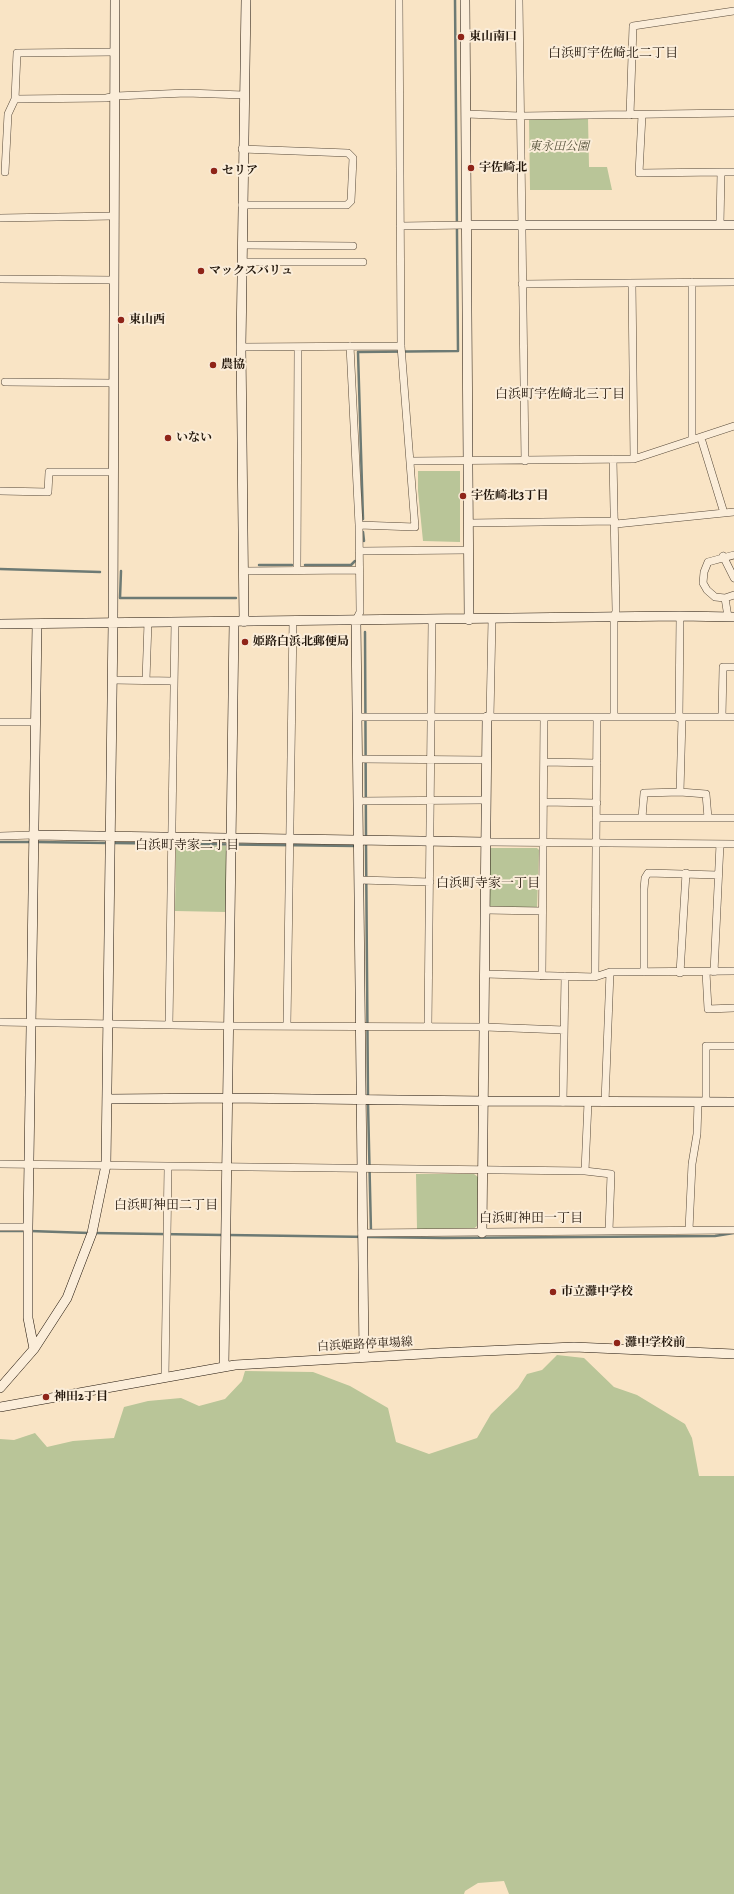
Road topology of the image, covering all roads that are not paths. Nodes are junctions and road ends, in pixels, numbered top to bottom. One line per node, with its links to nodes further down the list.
1 (115, 0): 7 (street)
2 (246, 0): 8 (street)
3 (399, 0): 27 (street)
4 (465, 0): 12 (street)
5 (519, 0): 15 (street)
6 (734, 11): 13 (street)
7 (115, 52): 9 (street); 10 (street)
8 (244, 94): 9 (street); 16 (street)
9 (116, 96): 10 (street); 21 (street)
10 (15, 99): 17 (street)
11 (734, 113): 14 (street)
12 (466, 114): 15 (street); 24 (street)
13 (630, 115): 14 (street); 15 (street)
14 (642, 115): 18 (street)
15 (520, 116): 23 (street)
16 (242, 149): 20 (street); 20 (street)
17 (5, 172)
18 (721, 172): 19 (street); 25 (street)
19 (734, 172)
20 (242, 205): 28 (street)
21 (114, 216): 22 (street); 33 (street)
22 (0, 218)
23 (522, 224): 24 (street); 25 (street); 37 (street)
24 (467, 225): 27 (street); 50 (street)
25 (720, 225): 26 (street)
26 (734, 225)
27 (400, 226): 39 (street)
28 (242, 245): 29 (street); 30 (street)
29 (353, 246)
30 (242, 262): 31 (street); 40 (street)
31 (363, 262)
32 (0, 279): 33 (street)
33 (114, 280): 43 (street)
34 (692, 282): 35 (street); 36 (street); 46 (street)
35 (734, 282)
36 (632, 283): 37 (street); 47 (street)
37 (522, 284): 51 (street)
38 (350, 346): 39 (street); 41 (street); 58 (street)
39 (401, 346): 49 (street)
40 (241, 347): 41 (street); 65 (street)
41 (298, 347): 63 (street)
42 (5, 382): 43 (street)
43 (113, 383): 52 (street)
44 (734, 426): 45 (street)
45 (701, 438): 46 (street); 55 (street)
46 (692, 440): 47 (street)
47 (634, 458): 48 (street)
48 (613, 459): 51 (street); 57 (street)
49 (410, 461): 50 (street); 58 (street)
50 (467, 461): 51 (street); 56 (street)
51 (525, 461)
52 (113, 472): 53 (street); 81 (street)
53 (0, 491)
54 (734, 512): 55 (street)
55 (724, 513): 57 (street)
56 (469, 523): 57 (street); 59 (street)
57 (615, 523): 71 (street)
58 (359, 525): 60 (street)
59 (469, 550): 60 (street); 75 (street)
60 (359, 551): 64 (street)
61 (734, 555): 62 (street)
62 (723, 556): 66 (street); 68 (street)
63 (297, 570): 64 (street); 65 (street)
64 (359, 570): 73 (street)
65 (243, 571): 80 (street)
66 (734, 578)
67 (734, 595): 68 (street)
68 (725, 598): 70 (street)
69 (680, 616): 70 (street); 71 (street); 94 (street)
70 (731, 617)
71 (614, 618): 72 (street); 93 (street)
72 (492, 619): 75 (street); 90 (street)
73 (356, 620): 74 (street); 76 (street); 88 (street)
74 (432, 620): 75 (street); 89 (street)
75 (469, 620)
76 (293, 621): 80 (street); 119 (street)
77 (148, 622): 78 (street); 81 (street); 86 (street)
78 (175, 622): 79 (street); 87 (street)
79 (234, 622): 80 (street); 118 (street)
80 (244, 622)
81 (113, 623): 83 (street); 85 (street)
82 (0, 624): 83 (street)
83 (37, 624): 98 (street)
84 (734, 667): 95 (street)
85 (112, 680): 86 (street); 116 (street)
86 (146, 680): 87 (street)
87 (174, 681): 117 (street)
88 (357, 717): 89 (street); 99 (street)
89 (431, 717): 90 (street); 100 (street)
90 (489, 717): 91 (street); 101 (street)
91 (544, 717): 92 (street); 102 (street)
92 (597, 717): 93 (street); 103 (street)
93 (614, 718): 94 (street)
94 (681, 718): 95 (street); 104 (street)
95 (722, 718): 96 (street)
96 (734, 718)
97 (0, 722): 98 (street)
98 (35, 722): 114 (street)
99 (358, 759): 100 (street); 107 (street)
100 (431, 759): 101 (street); 105 (street)
101 (487, 760): 106 (street)
102 (544, 762): 103 (street); 108 (street)
103 (597, 763): 109 (street)
104 (680, 792): 111 (street); 112 (street)
105 (430, 799): 106 (street); 107 (street); 121 (street)
106 (486, 800): 122 (street)
107 (358, 801): 120 (street)
108 (544, 802): 109 (street); 123 (street)
109 (597, 803): 110 (street)
110 (596, 818): 111 (street); 124 (street)
111 (642, 818): 112 (street)
112 (708, 818): 113 (street)
113 (734, 818)
114 (33, 835): 115 (street); 116 (street); 145 (street)
115 (0, 836)
116 (109, 838): 117 (street); 146 (street)
117 (172, 838): 118 (street); 147 (street)
118 (231, 839): 119 (street); 149 (street)
119 (290, 839): 120 (street); 148 (street)
120 (359, 840): 121 (street); 129 (street)
121 (429, 841): 122 (street); 130 (street)
122 (485, 842): 123 (street); 131 (street)
123 (543, 843): 124 (street); 132 (street)
124 (596, 844): 125 (street); 142 (street)
125 (720, 844): 126 (street); 128 (street)
126 (734, 844)
127 (686, 873): 128 (street); 135 (street); 138 (street)
128 (718, 875): 137 (street)
129 (359, 880): 130 (street); 150 (street)
130 (430, 882): 151 (street)
131 (485, 910): 132 (street); 139 (street)
132 (542, 911): 140 (street)
133 (734, 971): 137 (street)
134 (610, 972): 135 (street); 142 (street); 161 (street)
135 (644, 972): 138 (street)
136 (706, 972): 137 (street); 138 (street); 143 (street)
137 (714, 972)
138 (680, 973)
139 (485, 974): 140 (street); 152 (street)
140 (542, 976): 141 (street)
141 (565, 976): 142 (street); 153 (street)
142 (596, 977)
143 (734, 1008)
144 (0, 1022): 145 (street)
145 (31, 1023): 146 (street); 165 (street)
146 (107, 1024): 147 (street); 156 (street)
147 (170, 1025): 149 (street)
148 (287, 1025): 149 (street); 150 (street)
149 (229, 1026): 155 (street)
150 (360, 1027): 151 (street); 157 (street)
151 (428, 1027): 152 (street)
152 (485, 1027): 153 (street); 158 (street)
153 (564, 1030): 159 (street)
154 (734, 1046): 162 (street)
155 (228, 1098): 156 (street); 157 (street); 168 (street)
156 (107, 1099): 166 (street)
157 (361, 1100): 158 (street); 169 (street)
158 (485, 1101): 159 (street); 170 (street)
159 (563, 1102): 160 (street)
160 (588, 1102): 161 (street); 171 (street)
161 (605, 1102): 162 (street)
162 (702, 1102): 163 (street); 174 (street)
163 (734, 1102)
164 (0, 1164): 165 (street)
165 (29, 1164): 166 (street); 173 (street)
166 (106, 1165): 167 (street); 179 (street)
167 (168, 1167): 168 (street); 183 (street)
168 (228, 1168): 169 (street); 182 (street)
169 (361, 1169): 170 (street); 178 (street)
170 (482, 1170): 171 (street); 177 (street)
171 (585, 1171): 176 (street)
172 (0, 1227): 173 (street)
173 (28, 1227): 179 (street)
174 (689, 1230): 175 (street); 176 (street)
175 (734, 1230)
176 (609, 1231): 177 (street)
177 (482, 1233): 178 (street)
178 (362, 1237): 181 (street)
179 (34, 1349): 184 (street)
180 (734, 1354): 181 (street, 白浜姫路停車場線)
181 (364, 1357): 182 (street, 白浜姫路停車場線)
182 (224, 1366): 183 (street, 白浜姫路停車場線)
183 (165, 1377): 185 (street, 白浜姫路停車場線)
184 (0, 1388)
185 (0, 1407)

